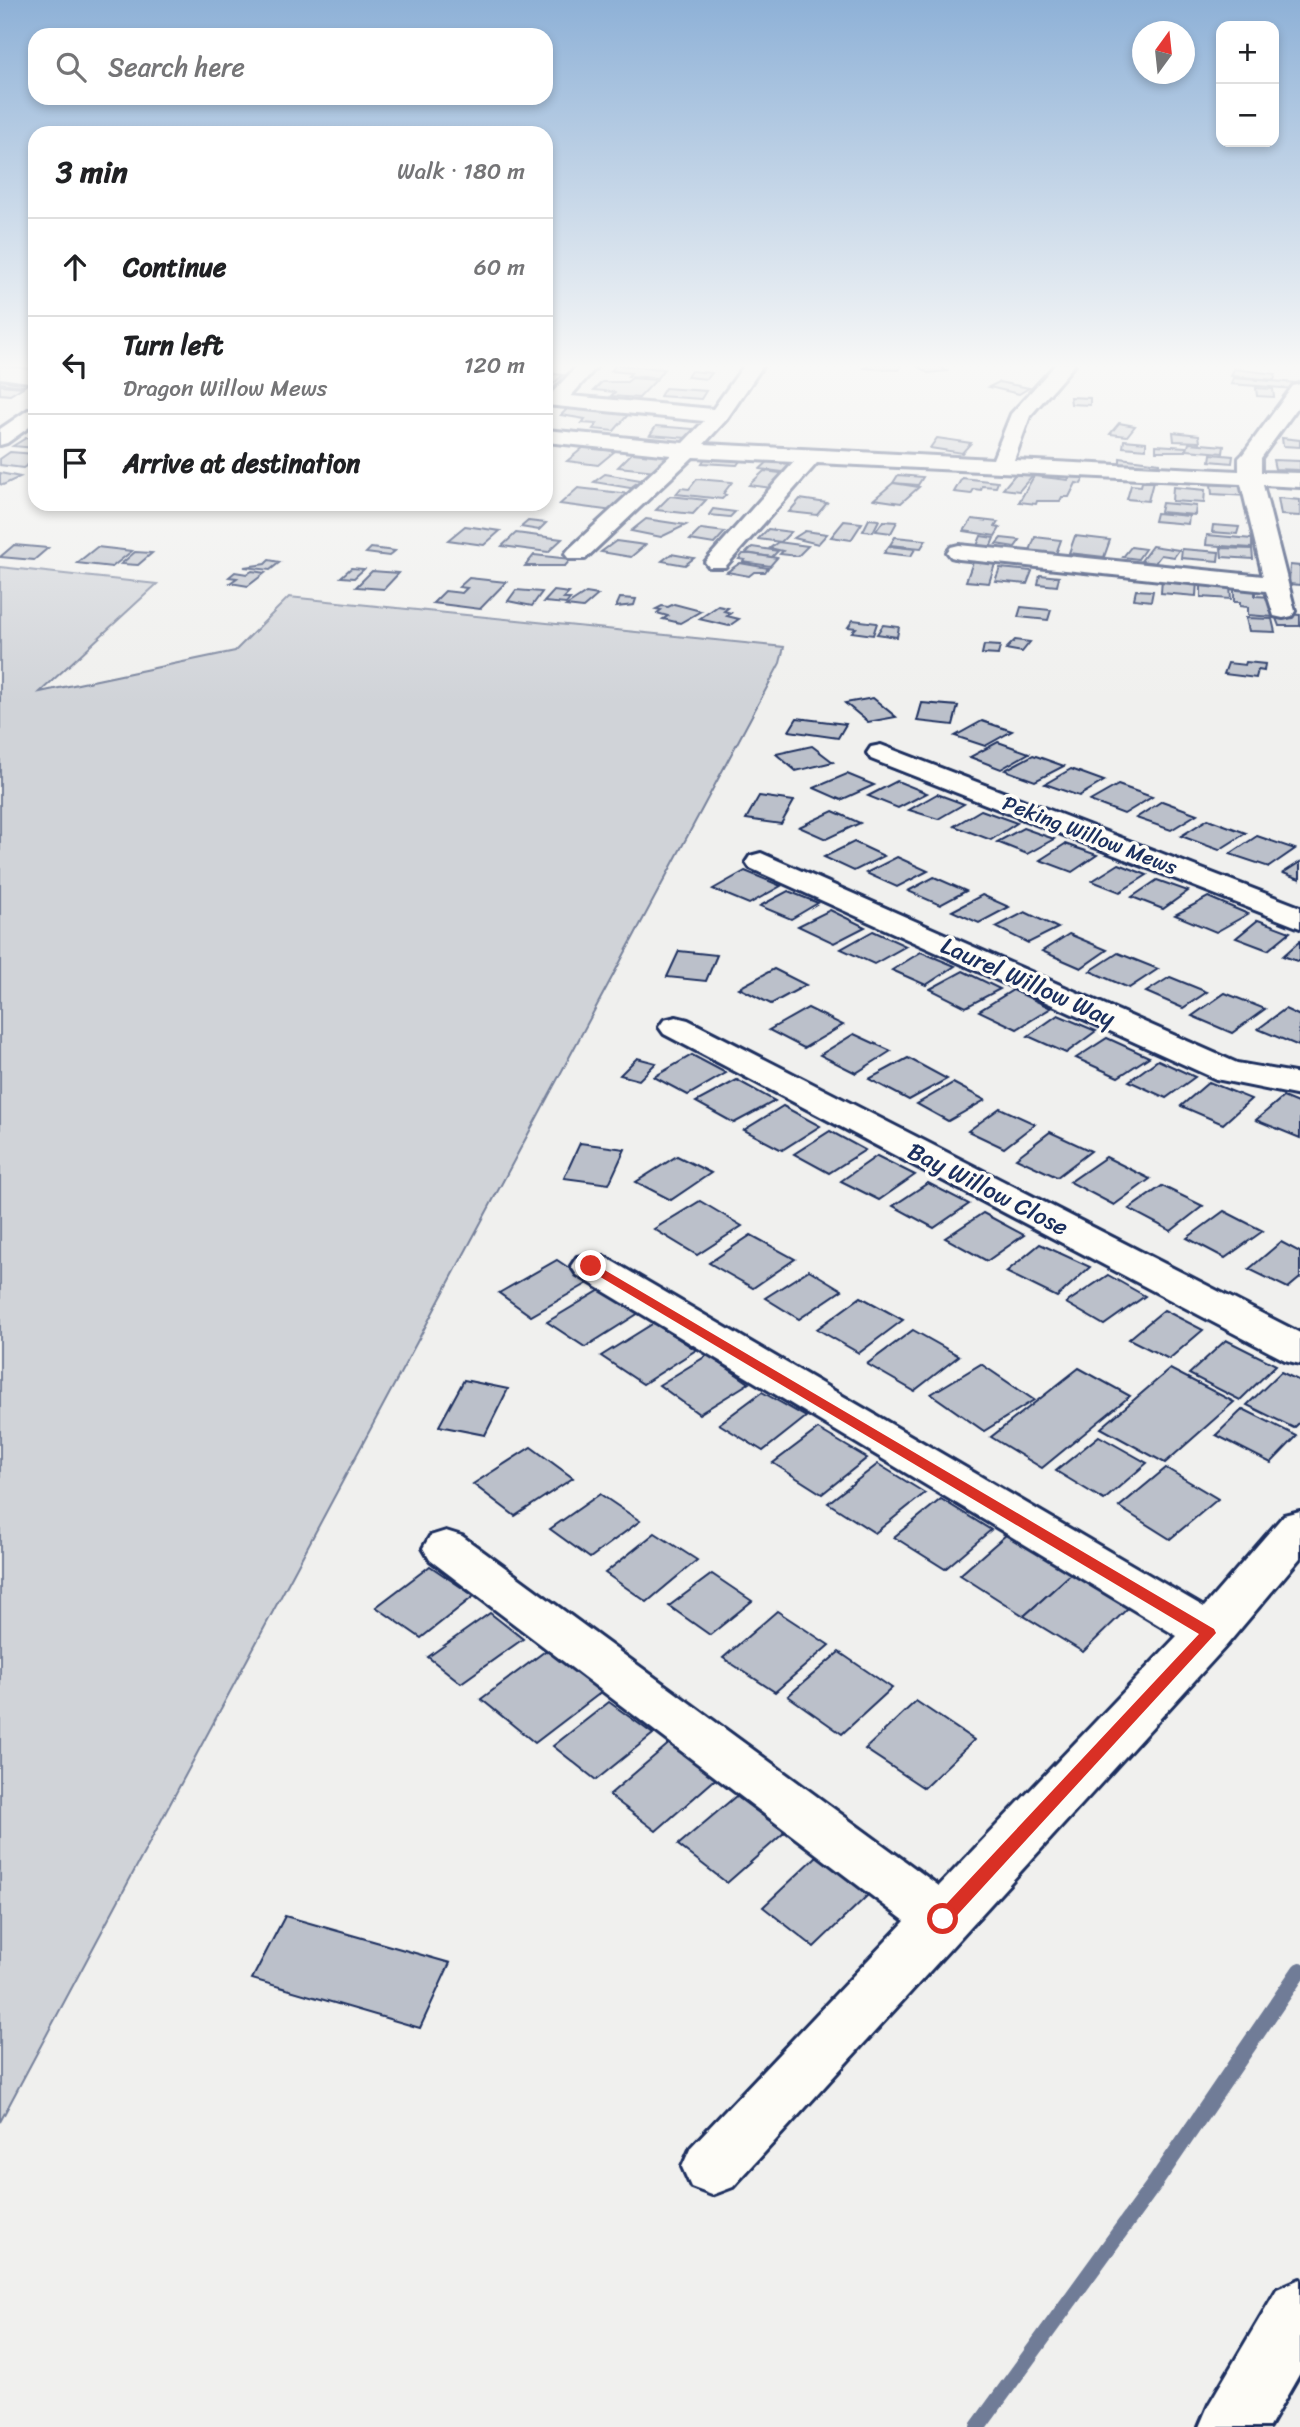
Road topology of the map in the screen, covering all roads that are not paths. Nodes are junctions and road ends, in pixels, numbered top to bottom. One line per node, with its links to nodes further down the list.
1 (659, 477): 7 (street)
2 (792, 477): 8 (street)
3 (1250, 477): 9 (street)
4 (1254, 477): 5 (street)
5 (1300, 480)
6 (959, 552): 9 (street)
7 (577, 554)
8 (718, 562)
9 (1276, 585): 10 (street)
10 (1283, 611)
11 (881, 753): 13 (street, Peking Willow Mews)
12 (761, 862): 15 (street, Laurel Willow Way)
13 (1300, 918)
14 (676, 1027): 17 (street, Bay Willow Close)
15 (1300, 1086)
16 (591, 1266): 20 (street)
17 (1300, 1350)
18 (1300, 1527): 20 (street)
19 (446, 1548): 21 (street)
20 (1209, 1633): 21 (street)
21 (943, 1919): 22 (street)
22 (712, 2167)
23 (1300, 2311): 24 (street)
24 (1232, 2427)

